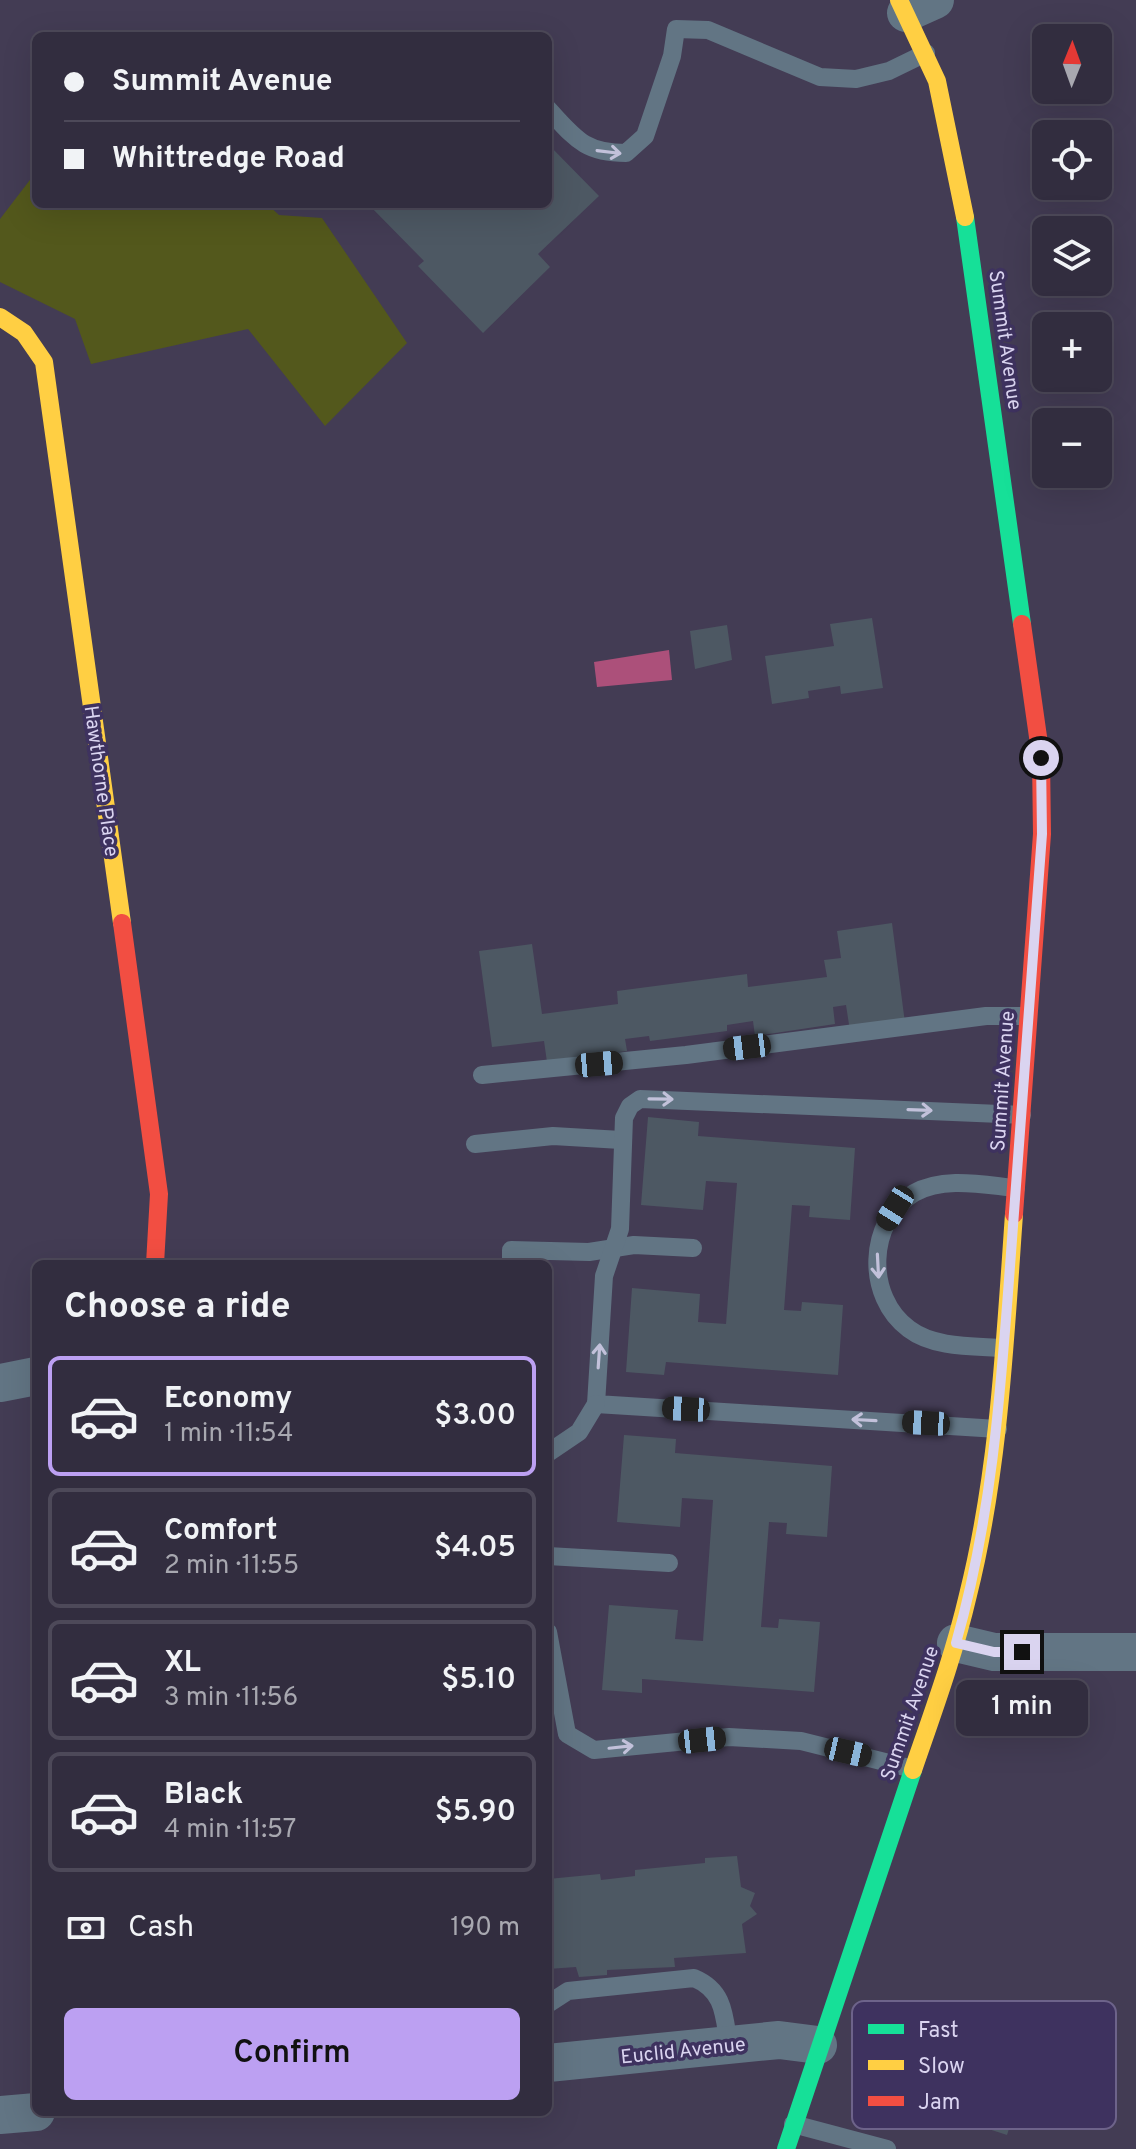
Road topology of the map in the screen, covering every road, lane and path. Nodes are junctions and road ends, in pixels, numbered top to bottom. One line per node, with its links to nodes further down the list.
1 (913, 4): 2 (street, Summit Avenue)
2 (926, 53): 3 (lane, one-way to 2); 5 (street, Summit Avenue)
3 (552, 113)
4 (0, 317): 13 (street, Hawthorne Place)
5 (1028, 1016): 6 (lane); 7 (street, Summit Avenue)
6 (482, 1075)
7 (1022, 1115): 8 (lane, one-way to 7); 10 (street, Summit Avenue)
8 (621, 1140): 9 (lane); 11 (lane)
9 (475, 1144)
10 (1016, 1188): 15 (street, Summit Avenue); 15 (lane, one-way to 15)
11 (614, 1247): 12 (lane); 14 (lane); 18 (lane, one-way to 11)
12 (693, 1248)
13 (157, 1260)
14 (511, 1260)
15 (1004, 1348): 19 (street, Summit Avenue)
16 (32, 1377): 17 (street)
17 (0, 1383)
18 (596, 1404): 19 (lane, one-way to 18); 20 (lane)
19 (998, 1429): 23 (street, Summit Avenue)
20 (552, 1450)
21 (552, 1556): 22 (lane)
22 (669, 1563)
23 (956, 1643): 24 (street); 26 (street, Summit Avenue)
24 (1136, 1652)
25 (552, 1653): 26 (lane, one-way to 26)
26 (913, 1769): 28 (street, Summit Avenue)
27 (552, 2001): 29 (lane)
28 (818, 2045): 29 (street, Euclid Avenue); 33 (street, Summit Avenue)
29 (729, 2046): 30 (street, Euclid Avenue)
30 (552, 2063)
31 (32, 2112): 32 (street)
32 (0, 2115): 34 (street)
33 (793, 2124): 35 (street, Summit Avenue); 36 (lane)
34 (3, 2149)
35 (786, 2149)
36 (887, 2149)

